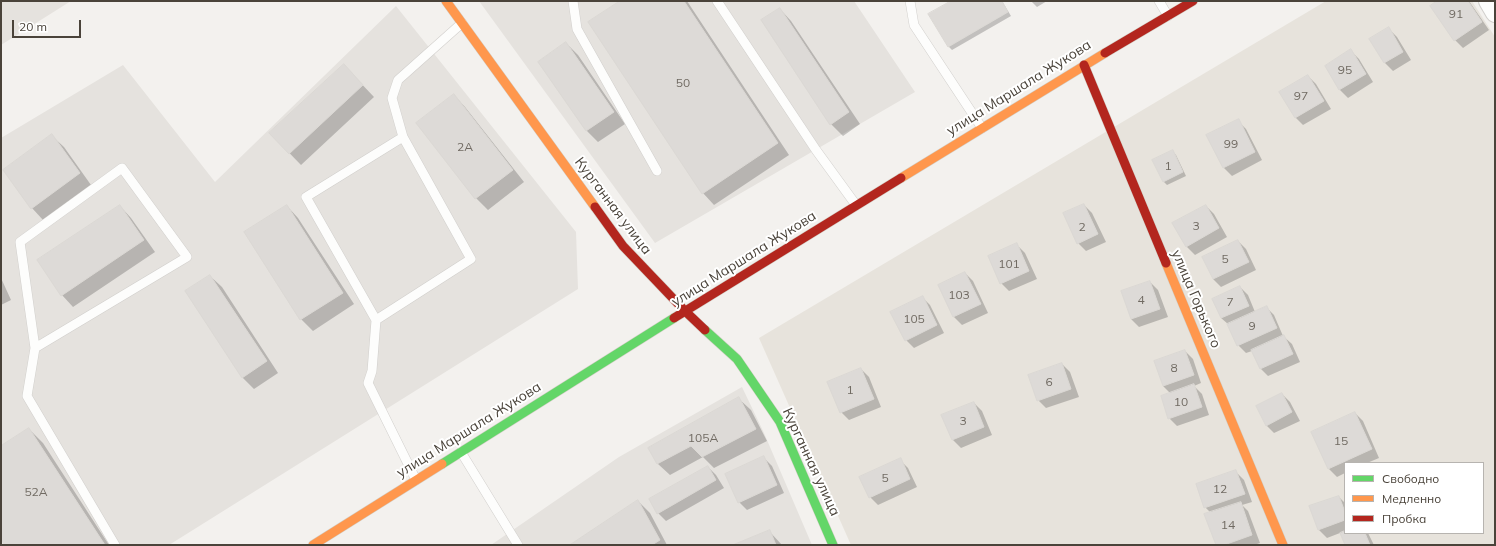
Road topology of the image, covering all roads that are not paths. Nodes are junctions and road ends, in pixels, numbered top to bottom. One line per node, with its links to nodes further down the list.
1 (446, 1): 10 (street, Курганная улица)
2 (573, 1): 14 (lane)
3 (717, 1): 15 (lane)
4 (910, 1): 12 (lane)
5 (1159, 1): 9 (lane)
6 (1193, 1): 9 (street, улица Маршала Жукова)
7 (1488, 1): 8 (street)
8 (1495, 13)
9 (1168, 16): 11 (street, улица Маршала Жукова)
10 (462, 23): 13 (lane); 16 (street, Курганная улица)
11 (1084, 65): 12 (street, улица Маршала Жукова); 25 (street, улица Горького)
12 (982, 128): 15 (street, улица Маршала Жукова)
13 (403, 137): 17 (lane); 17 (lane)
14 (657, 171)
15 (856, 206): 16 (street, улица Маршала Жукова)
16 (685, 312): 19 (street, улица Маршала Жукова); 24 (street, Курганная улица)
17 (376, 320): 20 (lane)
18 (35, 348): 18 (lane); 21 (lane)
19 (461, 452): 20 (street, улица Маршала Жукова); 23 (lane)
20 (416, 480): 22 (street, улица Маршала Жукова)
21 (115, 545)
22 (313, 545)
23 (518, 545)
24 (833, 545)
25 (1283, 545)

